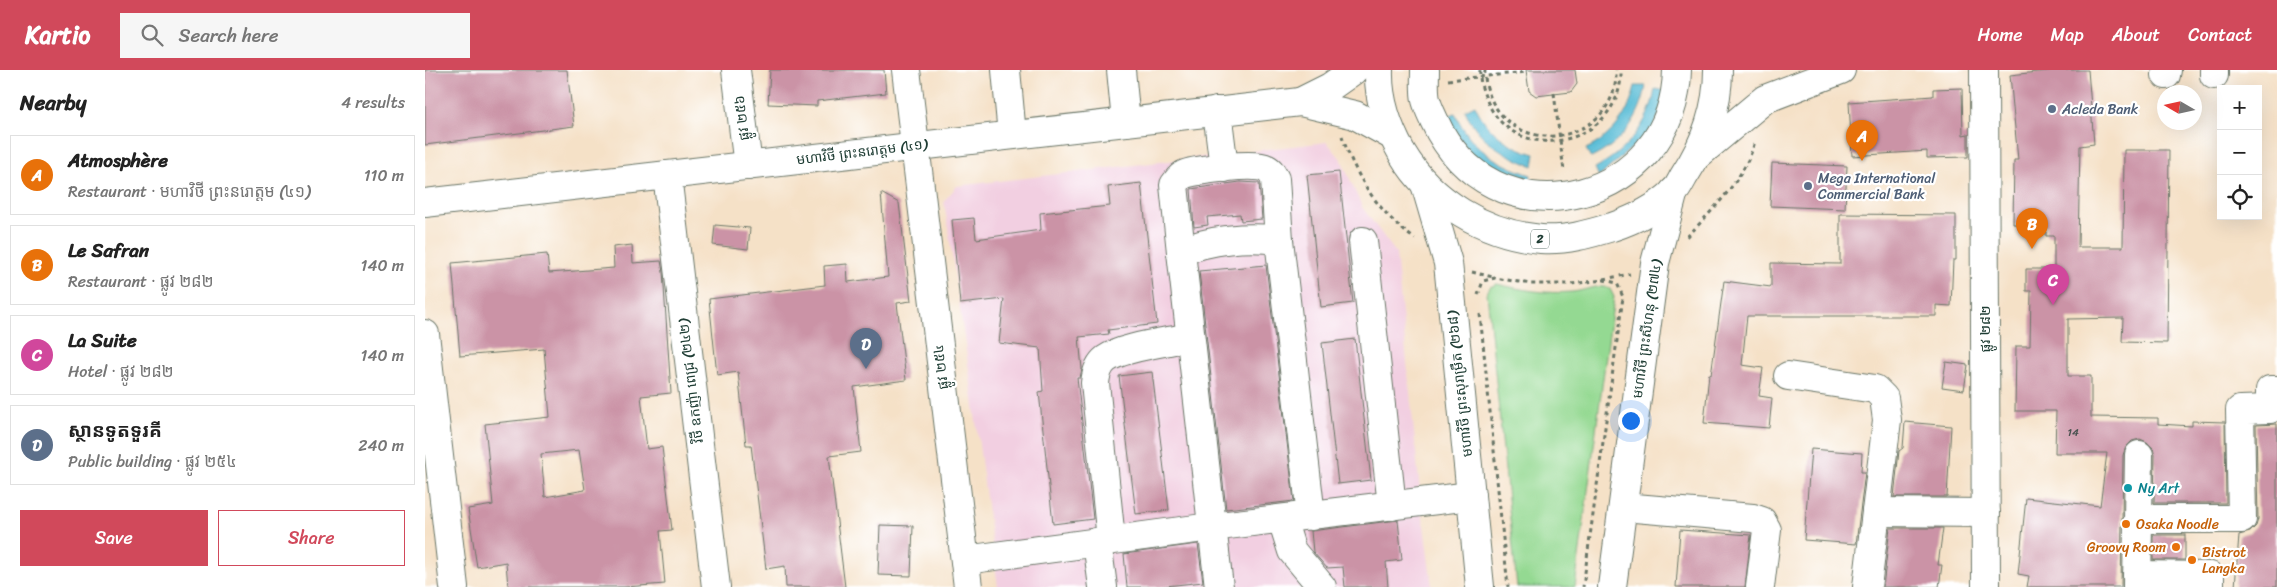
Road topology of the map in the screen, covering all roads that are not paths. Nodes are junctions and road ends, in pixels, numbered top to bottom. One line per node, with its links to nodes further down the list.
1 (736, 70): 19 (main road, ផ្លូវ ២៥៦)
2 (906, 70): 17 (main road, ផ្លូវ ២៥៤)
3 (1006, 70): 15 (main road)
4 (1121, 70): 14 (main road)
5 (1354, 70): 12 (main road, មហាវិថី ព្រះនរោត្តម (៤១))
6 (1379, 70): 16 (main road, 2)
7 (1677, 70): 11 (main road)
8 (1718, 70): 18 (main road, 2)
9 (1841, 70): 18 (main road, 2)
10 (1984, 70): 37 (main road, ផ្លូវ ២៨២)
11 (1425, 76)
12 (1300, 102): 13 (main road, មហាវិថី ព្រះនរោត្តម (៤១)); 16 (main road, មហាវិថី ព្រះនរោត្តម (៤១))
13 (1217, 111): 14 (main road, មហាវិថី ព្រះនរោត្តម (៤១)); 20 (main road)
14 (1126, 122): 15 (main road, មហាវិថី ព្រះនរោត្តម (៤១))
15 (1012, 135): 17 (main road, មហាវិថី ព្រះនរោត្តម (៤១))
16 (1393, 136): 22 (main road, 2)
17 (914, 146): 19 (main road, មហាវិថី ព្រះនរោត្តម (៤១)); 43 (main road, ផ្លូវ ២៥៤)
18 (1697, 155): 23 (main road, 2)
19 (748, 166): 21 (main road, មហាវិថី ព្រះនរោត្តម (៤១))
20 (1224, 168): 25 (main road); 27 (main road)
21 (667, 175): 24 (main road, មហាវិថី ព្រះនរោត្តម (៤១)); 46 (main road, វិថី ឧកញ៉ា ពេជ្រ (២៤២))
22 (1425, 184): 23 (main road, 2); 33 (main road, មហាវិថី ព្រះសុរាម្រឹត (២៦៨))
23 (1674, 192): 35 (main road, មហាវិថី ព្រះសីហនុ (២៧៤))
24 (425, 203)
25 (1279, 240): 27 (main road); 38 (main road)
26 (1363, 241): 34 (main road)
27 (1181, 252): 29 (main road)
28 (425, 334): 45 (main road)
29 (1189, 337): 41 (main road); 42 (main road)
30 (1788, 376): 36 (main road)
31 (2277, 390): 39 (main road)
32 (2139, 455): 39 (main road)
33 (1471, 496): 34 (main road); 51 (main road, មហាវិថី ព្រះសុរាម្រឹត (២៦៨))
34 (1392, 506): 38 (main road)
35 (1623, 507): 52 (main road, មហាវិថី ព្រះសីហនុ (២៧៤)); 53 (main road)
36 (1876, 512): 37 (main road); 54 (main road)
37 (1986, 513): 55 (main road, ផ្លូវ ២៨២)
38 (1311, 516): 40 (main road)
39 (2139, 518): 44 (main road)
40 (1282, 519): 41 (main road); 50 (main road)
41 (1211, 527): 42 (main road); 49 (main road)
42 (1104, 541): 43 (main road); 48 (main road)
43 (965, 560): 47 (main road, ផ្លូវ ២៥៤)
44 (2137, 581): 56 (main road)
45 (454, 587)
46 (716, 587)
47 (968, 587)
48 (1103, 587)
49 (1219, 587)
50 (1322, 587)
51 (1480, 587)
52 (1612, 587)
53 (1760, 587)
54 (1867, 587)
55 (1985, 587)
56 (2210, 587)

